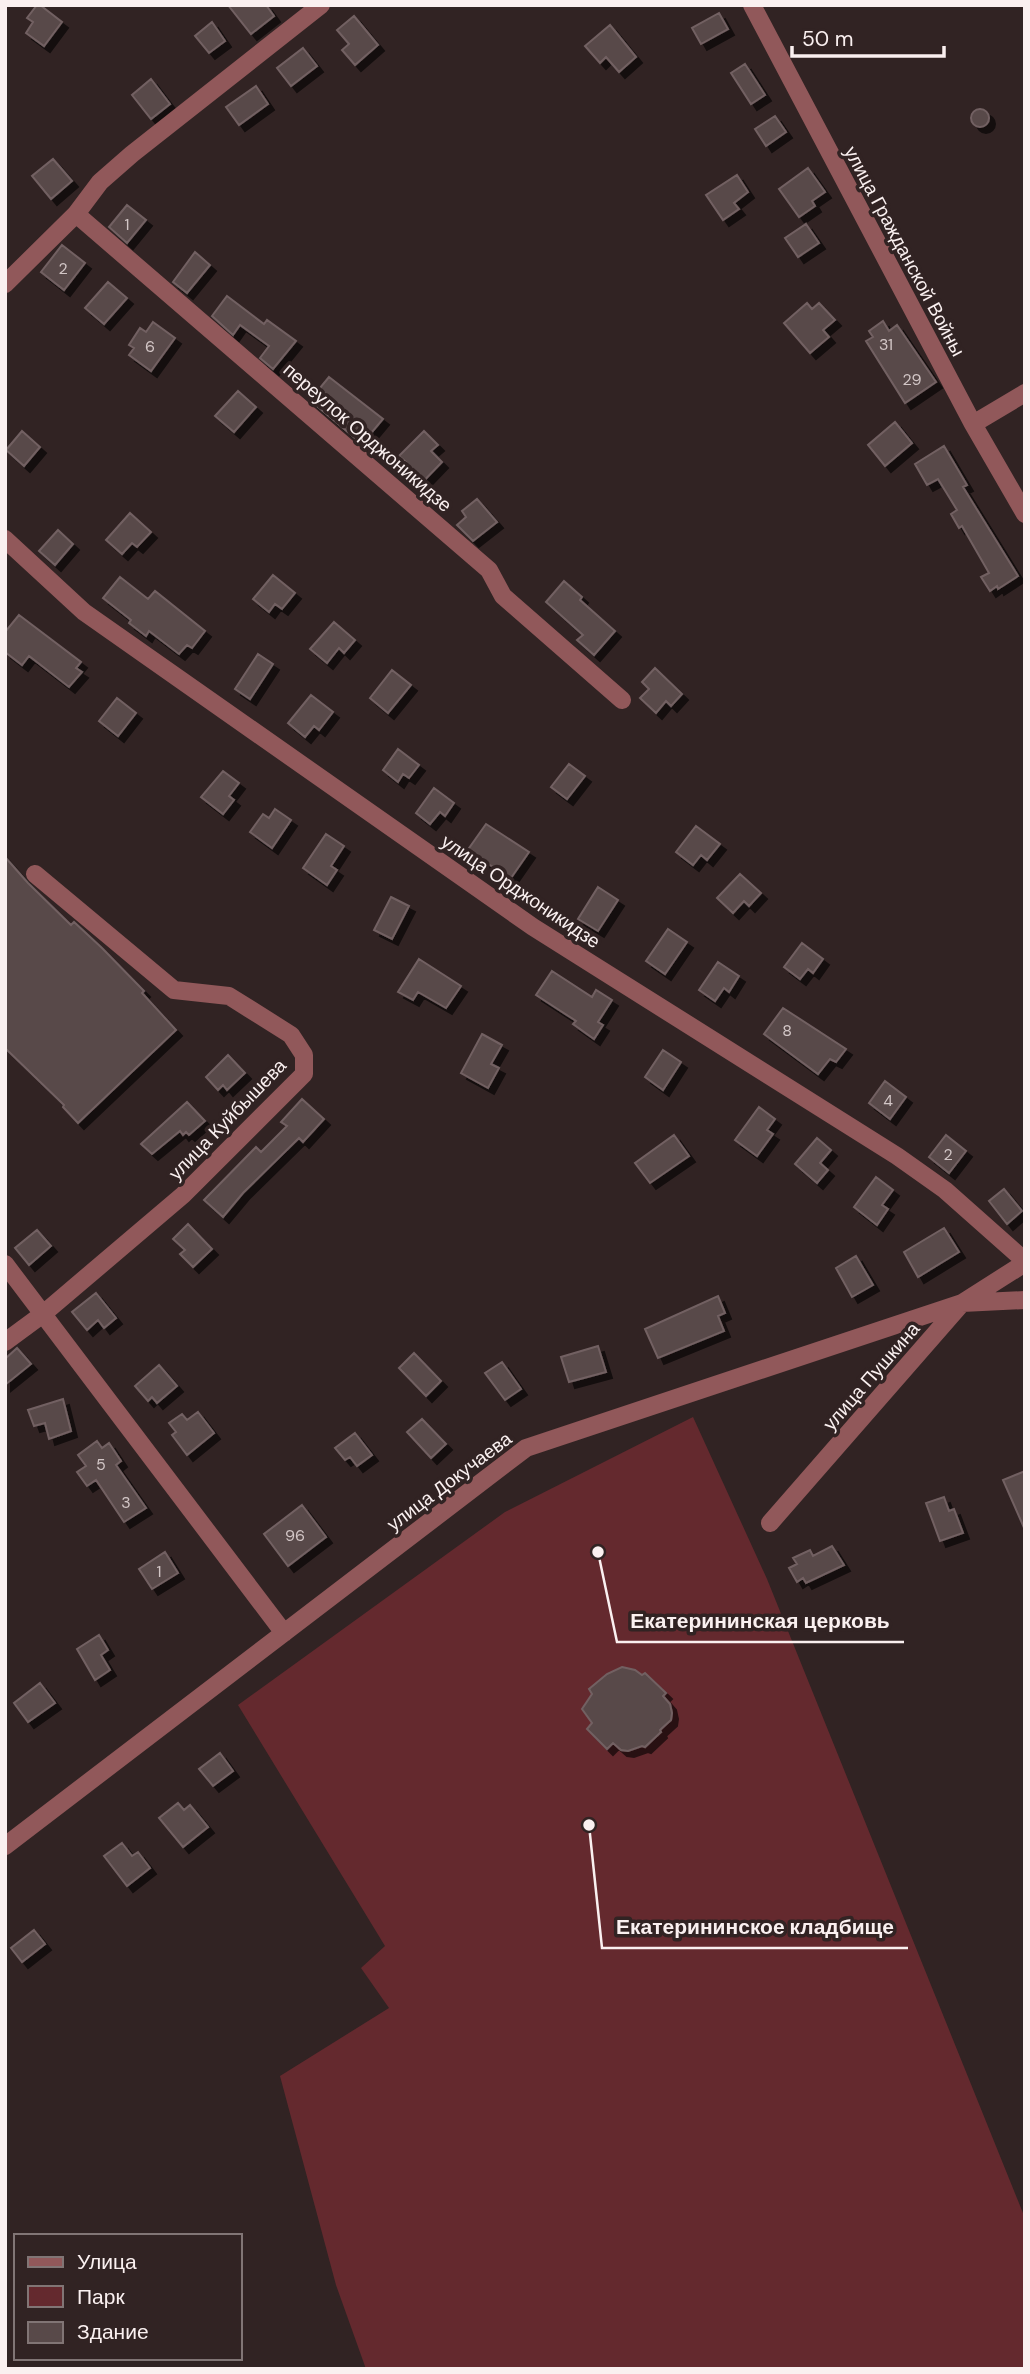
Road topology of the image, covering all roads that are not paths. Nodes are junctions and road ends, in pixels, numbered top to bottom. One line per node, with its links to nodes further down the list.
1 (321, 5): 3 (street)
2 (752, 5): 6 (street, улица Гражданской Войны)
3 (76, 214): 4 (street); 9 (street, переулок Орджоникидзе)
4 (5, 284)
5 (1025, 393): 6 (street)
6 (973, 424): 7 (street, улица Гражданской Войны)
7 (1025, 514)
8 (5, 539): 11 (street, улица Орджоникидзе)
9 (622, 700)
10 (35, 874): 15 (street, улица Куйбышева)
11 (1025, 1262): 14 (street, улица Докучаева)
12 (5, 1264): 15 (street)
13 (1025, 1300): 14 (street)
14 (962, 1303): 17 (street, улица Пушкина); 18 (street, улица Докучаева)
15 (43, 1314): 16 (street, улица Куйбышева); 18 (street)
16 (5, 1342)
17 (770, 1523)
18 (284, 1633): 19 (street, улица Докучаева)
19 (5, 1846)

